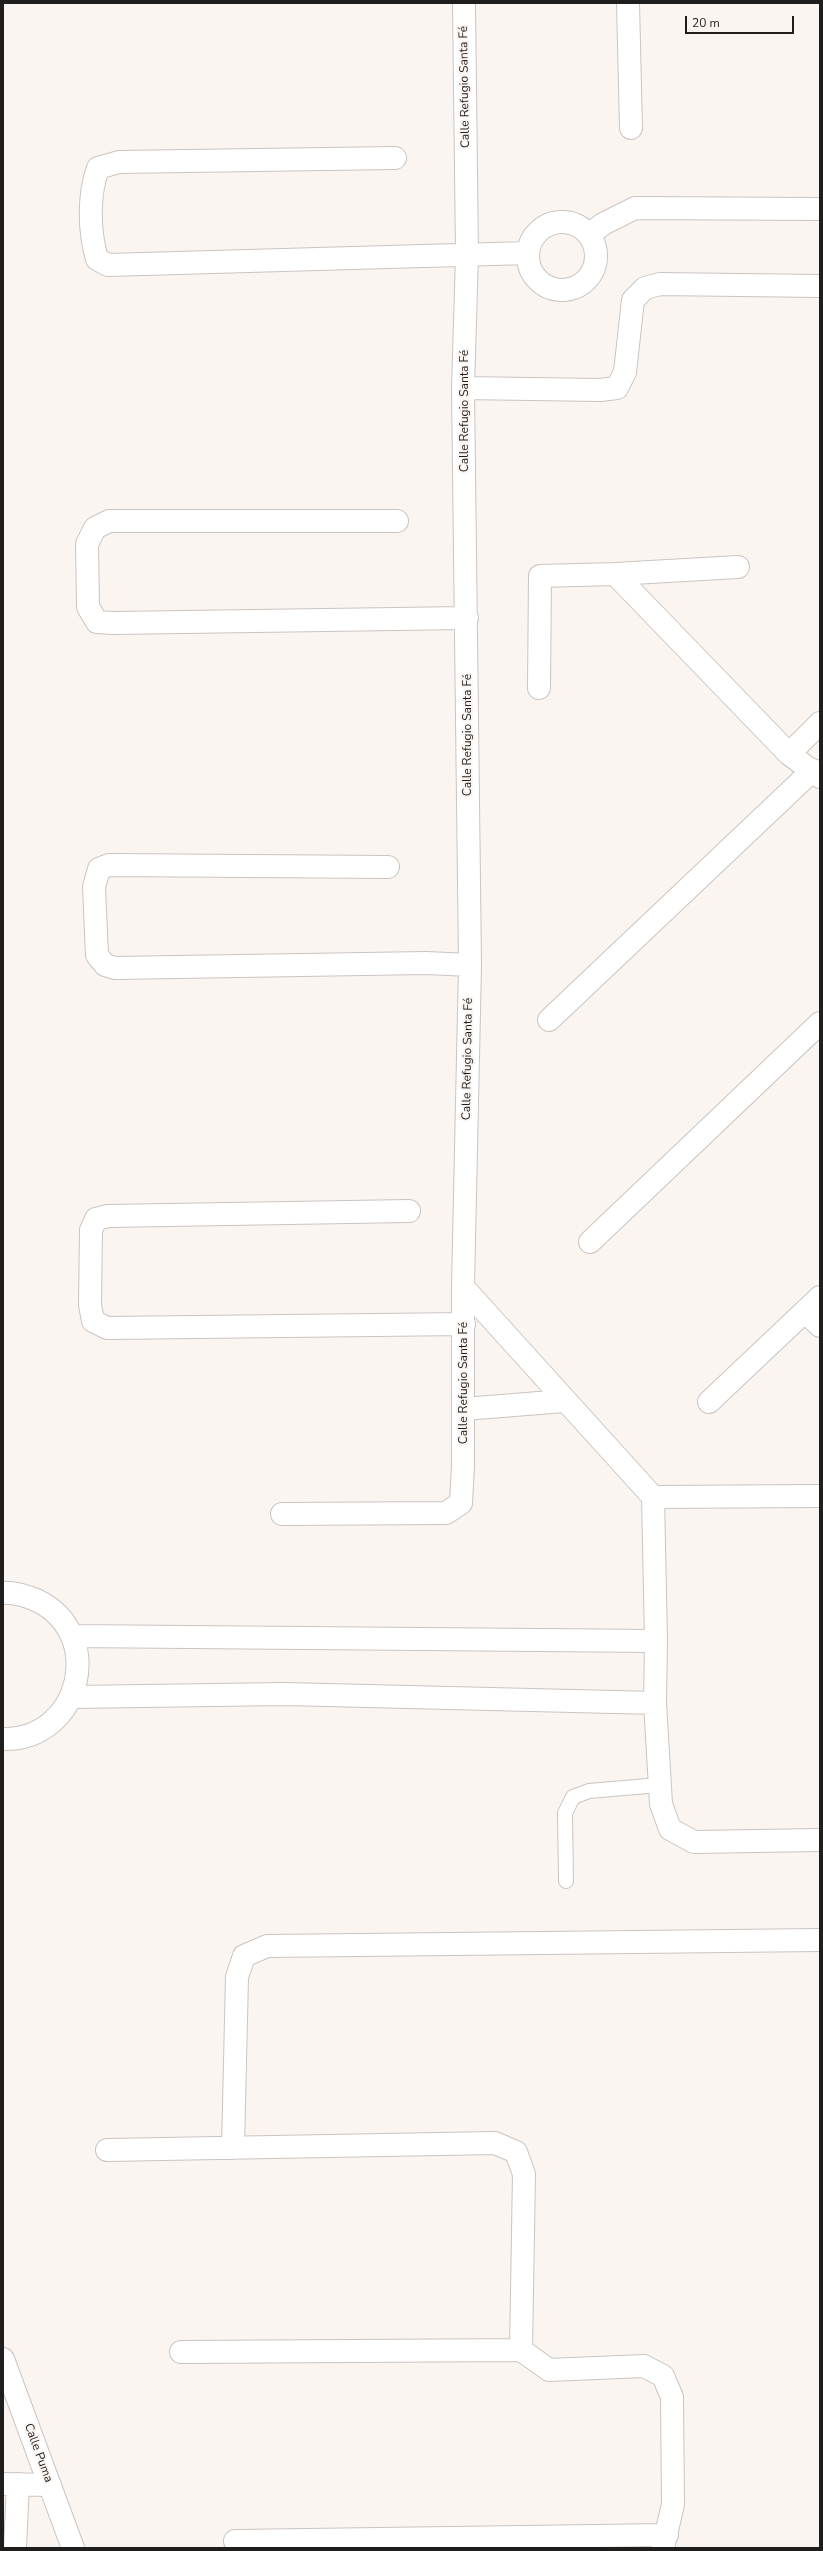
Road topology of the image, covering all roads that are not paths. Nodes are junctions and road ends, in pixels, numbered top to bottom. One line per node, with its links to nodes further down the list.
1 (464, 3): 8 (street, Calle Refugio Santa Fé)
2 (628, 3): 3 (street)
3 (631, 128)
4 (395, 158): 8 (street)
5 (820, 209): 6 (street)
6 (589, 235): 7 (street); 7 (street)
7 (528, 253): 8 (street)
8 (467, 255): 10 (street, Calle Refugio Santa Fé)
9 (820, 286): 10 (street)
10 (463, 388): 14 (street, Calle Refugio Santa Fé)
11 (397, 521): 14 (street)
12 (738, 567): 13 (street)
13 (615, 574): 15 (street); 17 (street)
14 (467, 618): 20 (street, Calle Refugio Santa Fé)
15 (539, 688)
16 (820, 723): 17 (street)
17 (789, 754): 18 (street)
18 (817, 774): 21 (street)
19 (388, 867): 20 (street)
20 (470, 965): 25 (street, Calle Refugio Santa Fé)
21 (549, 1020)
22 (820, 1023): 24 (street)
23 (409, 1211): 27 (street)
24 (590, 1242)
25 (463, 1287): 27 (street, Calle Refugio Santa Fé); 28 (street)
26 (815, 1312): 29 (street)
27 (464, 1324): 30 (street, Calle Refugio Santa Fé)
28 (564, 1401): 30 (street); 32 (street)
29 (709, 1402)
30 (464, 1409): 33 (street, Calle Refugio Santa Fé)
31 (820, 1496): 32 (street)
32 (653, 1497): 36 (street)
33 (282, 1514)
34 (3, 1593): 35 (street)
35 (72, 1636): 36 (street); 37 (street)
36 (656, 1641): 38 (street)
37 (72, 1697): 38 (street); 39 (street)
38 (655, 1702): 40 (street)
39 (3, 1739)
40 (659, 1785): 41 (street); 42 (lane)
41 (820, 1840)
42 (566, 1881)
43 (820, 1940): 44 (street)
44 (233, 2148): 45 (street); 46 (street)
45 (107, 2150)
46 (520, 2350): 47 (street); 52 (street)
47 (181, 2352)
48 (3, 2359): 50 (street, Calle Puma)
49 (10, 2484): 50 (street); 53 (street)
50 (50, 2485): 54 (street, Calle Puma)
51 (235, 2541): 52 (street)
52 (665, 2541)
53 (15, 2548)
54 (73, 2548)

